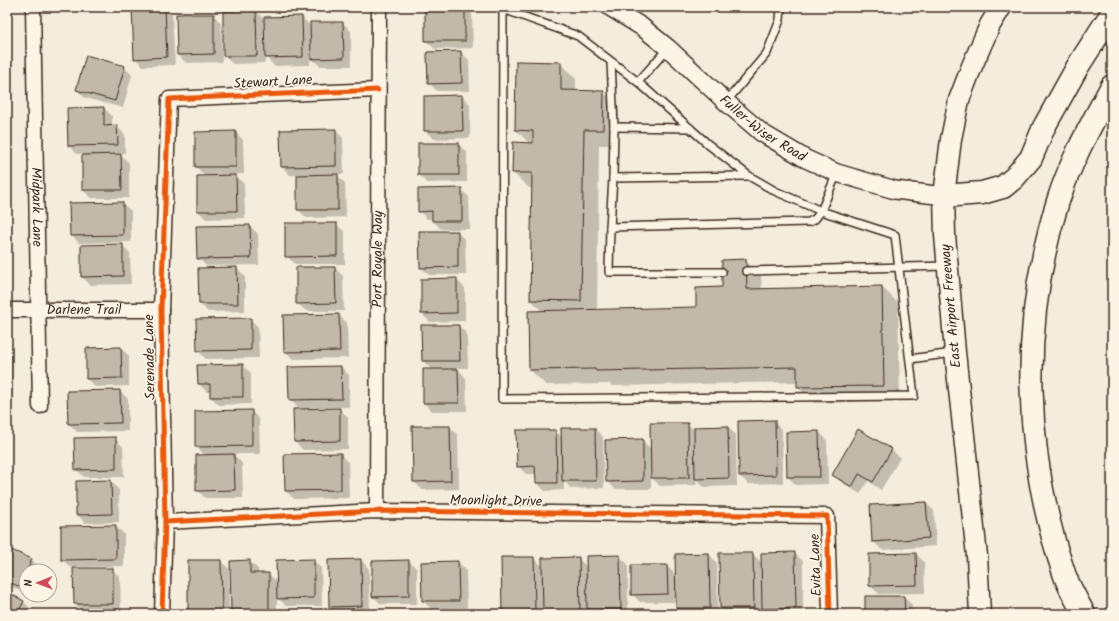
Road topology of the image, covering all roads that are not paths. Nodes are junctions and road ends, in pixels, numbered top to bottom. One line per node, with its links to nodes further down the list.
1 (33, 7): 29 (street, Midpark Lane)
2 (379, 7): 12 (street, Port Royale Way)
3 (610, 7): 8 (street, Fuller-Wiser Road)
4 (781, 7): 14 (lane)
5 (1002, 7): 20 (main road, East Airport Freeway)
6 (503, 8): 9 (lane); 31 (lane)
7 (1112, 13): 20 (highway)
8 (668, 48): 10 (lane); 14 (street, Fuller-Wiser Road)
9 (611, 62): 10 (lane); 15 (lane)
10 (638, 82): 16 (lane)
11 (1112, 86): 39 (highway)
12 (378, 90): 13 (street, Stewart Lane); 33 (street, Port Royale Way)
13 (169, 99): 28 (street, Serenade Lane)
14 (726, 102): 17 (street, Fuller-Wiser Road)
15 (614, 127): 16 (lane); 19 (lane)
16 (690, 128): 18 (lane)
17 (837, 173): 20 (street, Fuller-Wiser Road); 21 (lane)
18 (749, 176): 19 (lane); 21 (lane)
19 (613, 178): 22 (lane)
20 (944, 196): 23 (main road, East Airport Freeway)
21 (821, 211): 22 (lane); 24 (lane)
22 (610, 227): 26 (lane)
23 (948, 266): 24 (lane); 30 (main road, East Airport Freeway)
24 (900, 268): 25 (lane); 31 (lane)
25 (746, 271)
26 (722, 272)
27 (7, 310): 29 (street, Darlene Trail)
28 (161, 310): 29 (street, Darlene Trail); 35 (street, Serenade Lane)
29 (38, 311): 32 (street, Midpark Lane)
30 (955, 352): 31 (lane); 38 (main road, East Airport Freeway)
31 (910, 359)
32 (40, 406)
33 (377, 511): 34 (street, Moonlight Drive); 35 (street, Moonlight Drive)
34 (827, 516): 37 (street, Evita Lane)
35 (165, 522): 36 (street, Serenade Lane)
36 (162, 614)
37 (830, 614)
38 (980, 614)
39 (1084, 614)

